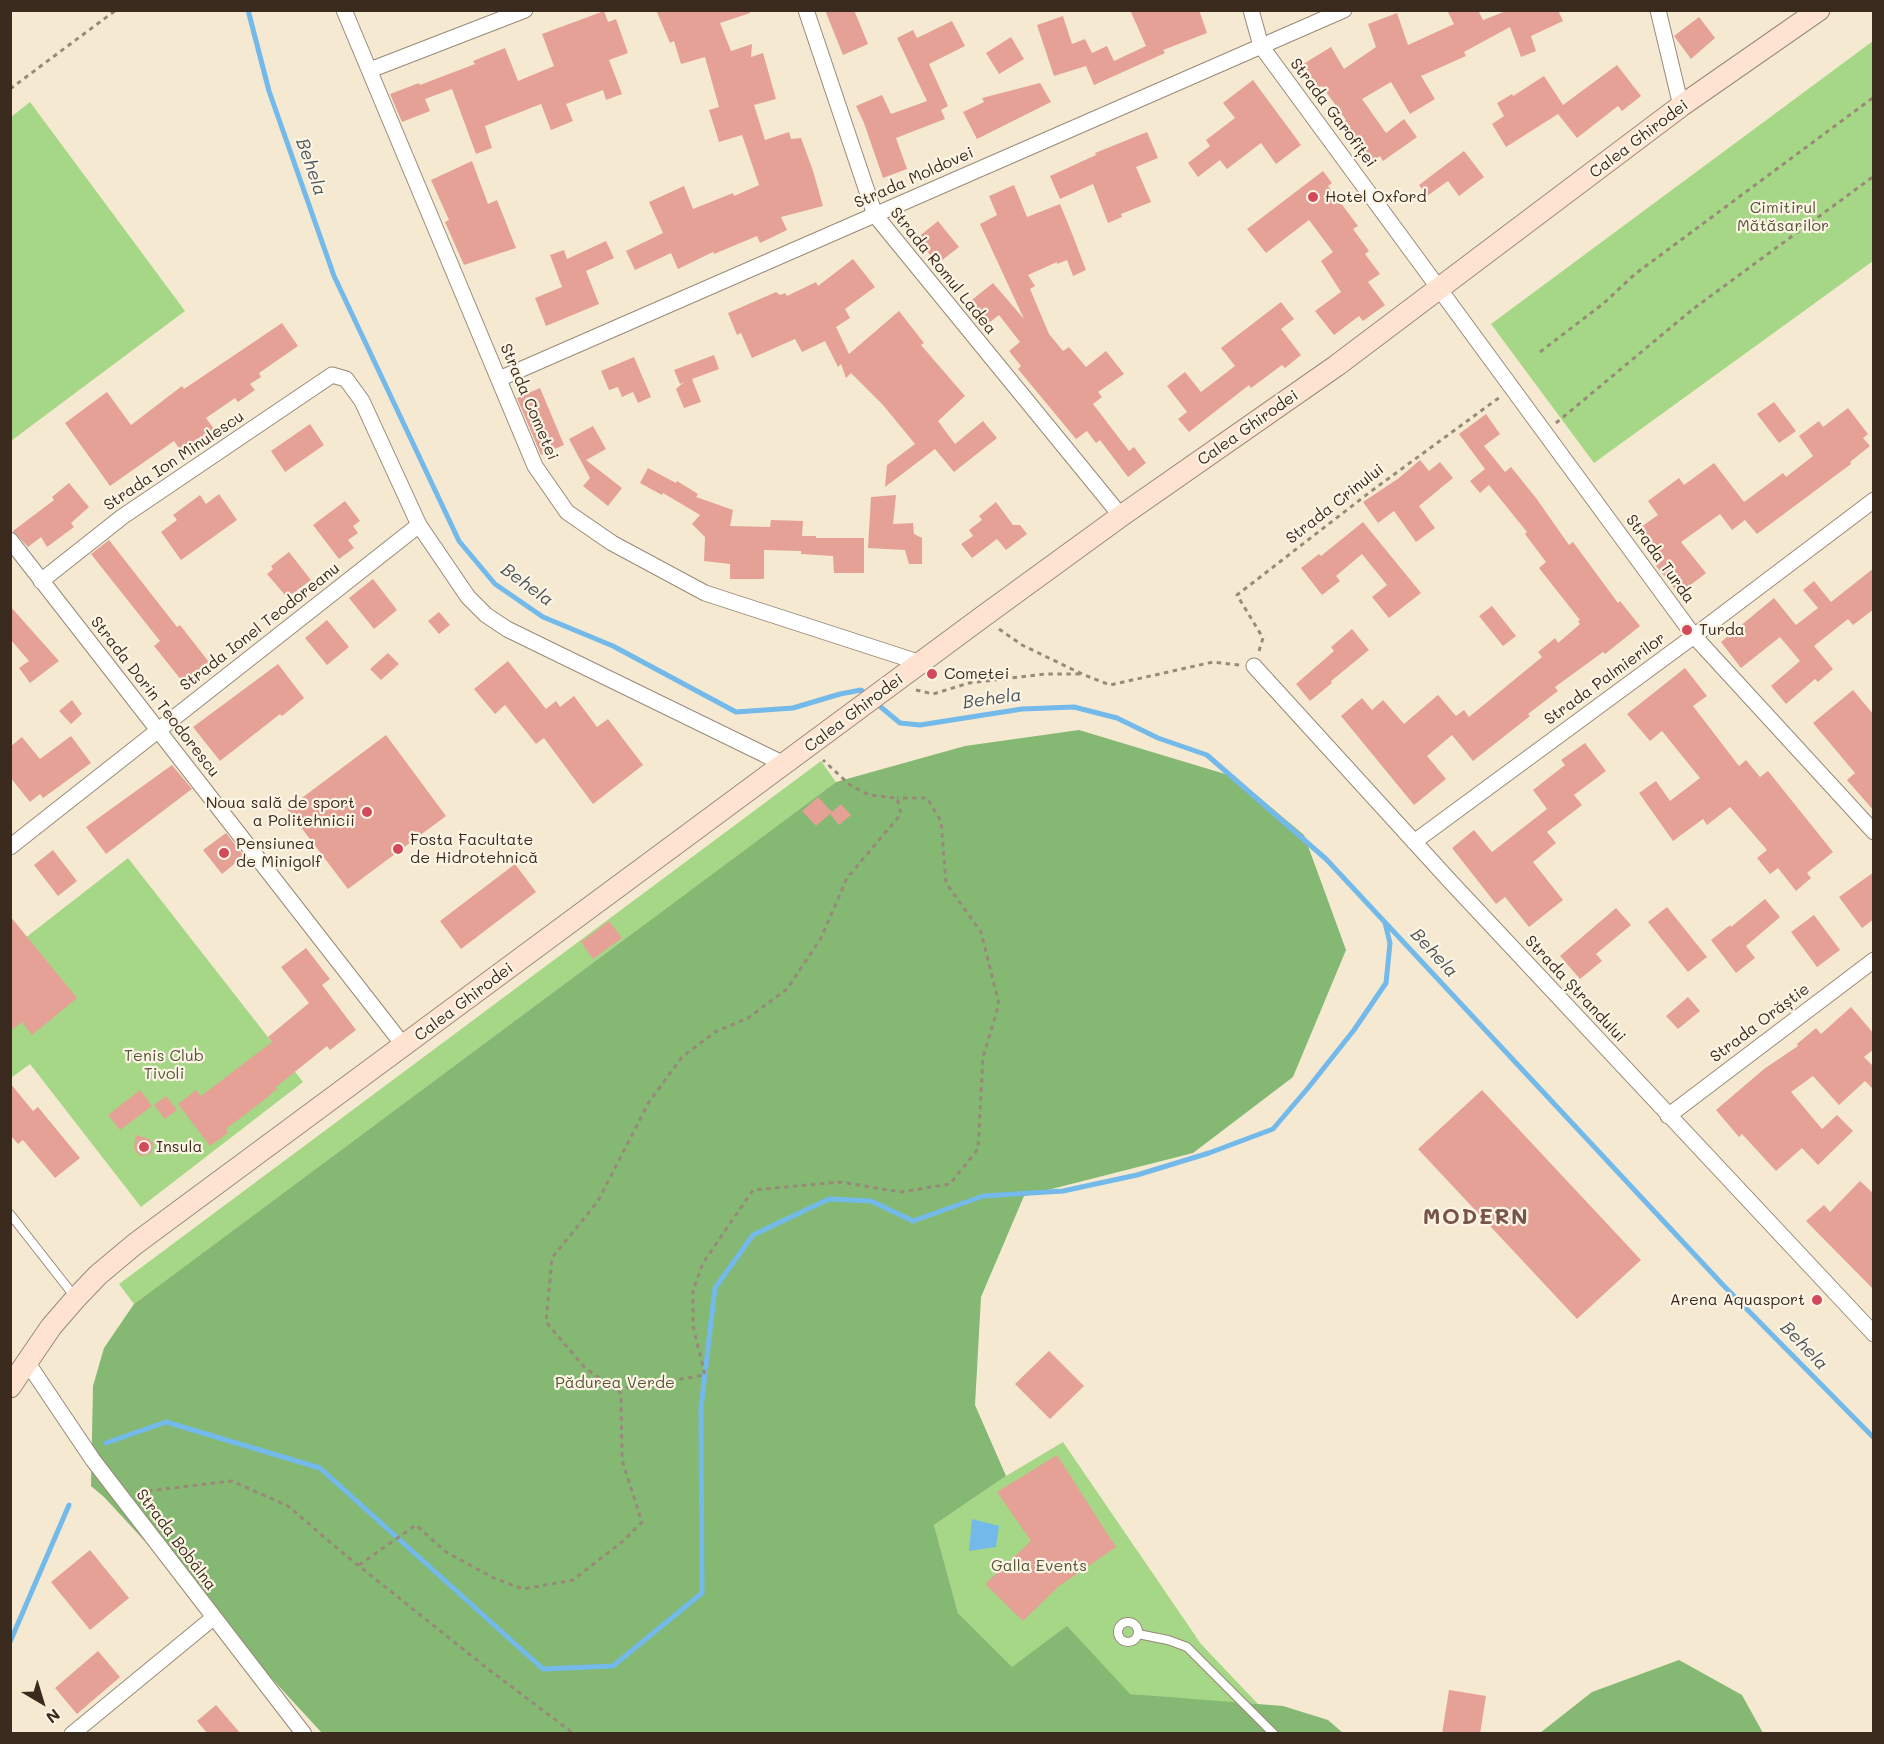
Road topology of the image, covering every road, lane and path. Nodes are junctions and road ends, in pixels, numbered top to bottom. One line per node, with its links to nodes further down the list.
1 (116, 10): 11 (path)
2 (344, 10): 10 (street, Strada Cometei)
3 (525, 10): 10 (street)
4 (806, 10): 15 (street, Strada Romul Ladea)
5 (1251, 10): 9 (street, Strada Garofiței)
6 (1344, 10): 9 (street, Strada Moldovei)
7 (1658, 10): 13 (street)
8 (1819, 10): 13 (street, Calea Ghirodei)
9 (1261, 46): 15 (street, Strada Moldovei); 16 (street, Strada Garofiței)
10 (370, 70): 18 (street, Strada Cometei)
11 (10, 89)
12 (1874, 97): 17 (path)
13 (1681, 106): 16 (street, Calea Ghirodei)
14 (1874, 177): 20 (path)
15 (875, 215): 18 (street, Strada Moldovei); 22 (street, Strada Romul Ladea)
16 (1441, 288): 19 (street, Strada Turda); 22 (street, Calea Ghirodei)
17 (1540, 352)
18 (499, 379): 28 (street, Strada Cometei)
19 (1513, 388): 20 (street, Strada Turda); 29 (path, Strada Crinului)
20 (1545, 432): 27 (street, Strada Turda)
21 (1874, 500): 27 (street, Strada Palmierilor)
22 (1121, 516): 26 (street, Calea Ghirodei)
23 (419, 525): 25 (street, Strada Ion Minulescu); 32 (street, Strada Ionel Teodoreanu); 34 (street)
24 (10, 540): 25 (street, Strada Dorin Teodorescu)
25 (41, 580): 32 (street, Strada Dorin Teodorescu)
26 (985, 615): 28 (street, Calea Ghirodei); 30 (path)
27 (1694, 636): 36 (street, Strada Turda); 37 (street, Strada Palmierilor)
28 (921, 663): 31 (street, Calea Ghirodei)
29 (1254, 666): 30 (path); 37 (street, Strada Ștrandului)
30 (1082, 674): 31 (path)
31 (894, 684): 34 (street, Calea Ghirodei)
32 (158, 730): 38 (street, Strada Ionel Teodoreanu); 40 (street, Strada Dorin Teodorescu)
33 (822, 758): 35 (path)
34 (784, 765): 40 (street, Calea Ghirodei)
35 (897, 798): 47 (path); 47 (path)
36 (1874, 832)
37 (1414, 842): 41 (street, Strada Ștrandului)
38 (10, 847)
39 (1874, 960): 41 (street, Strada Orăștie)
40 (404, 1046): 43 (street, Calea Ghirodei)
41 (1668, 1116): 44 (street, Strada Ștrandului)
42 (10, 1214): 43 (lane)
43 (76, 1298): 45 (street, Calea Ghirodei)
44 (1874, 1334)
45 (27, 1362): 46 (street, Calea Ghirodei); 48 (street, Strada Bobâlna)
46 (10, 1387)
47 (616, 1389): 49 (path)
48 (119, 1495): 49 (path); 50 (street, Strada Bobâlna)
49 (359, 1565): 54 (path)
50 (213, 1618): 52 (street); 53 (street, Strada Bobâlna)
51 (1138, 1634): 55 (lane)
52 (72, 1734)
53 (304, 1734)
54 (574, 1734)
55 (1274, 1734)

